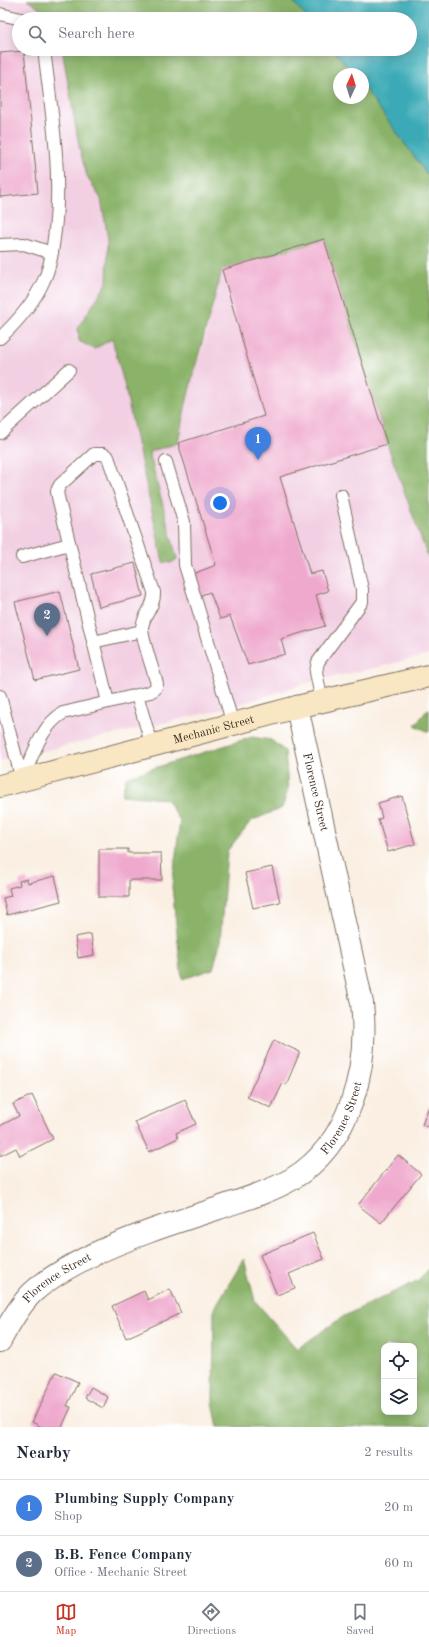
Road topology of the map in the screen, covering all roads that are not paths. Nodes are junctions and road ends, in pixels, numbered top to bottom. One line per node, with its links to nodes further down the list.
1 (0, 14): 2 (lane)
2 (12, 17)
3 (45, 56): 5 (lane)
4 (0, 245): 5 (lane)
5 (52, 253): 6 (lane)
6 (0, 338)
7 (69, 370): 8 (lane)
8 (0, 433)
9 (166, 462): 21 (lane)
10 (341, 496): 19 (lane)
11 (69, 544): 12 (lane); 13 (lane); 14 (lane)
12 (22, 557)
13 (142, 631): 14 (lane); 16 (lane)
14 (93, 642): 18 (lane)
15 (429, 676): 19 (main road, Mechanic Street)
16 (137, 695): 18 (lane); 22 (lane)
17 (0, 696): 23 (lane)
18 (108, 702): 23 (lane)
19 (322, 702): 20 (main road, Mechanic Street)
20 (297, 707): 21 (main road, Mechanic Street); 25 (street, Florence Street)
21 (233, 724): 22 (main road, Mechanic Street)
22 (152, 746): 23 (main road, Mechanic Street)
23 (22, 780): 24 (main road, Mechanic Street)
24 (0, 786)
25 (0, 1341)

